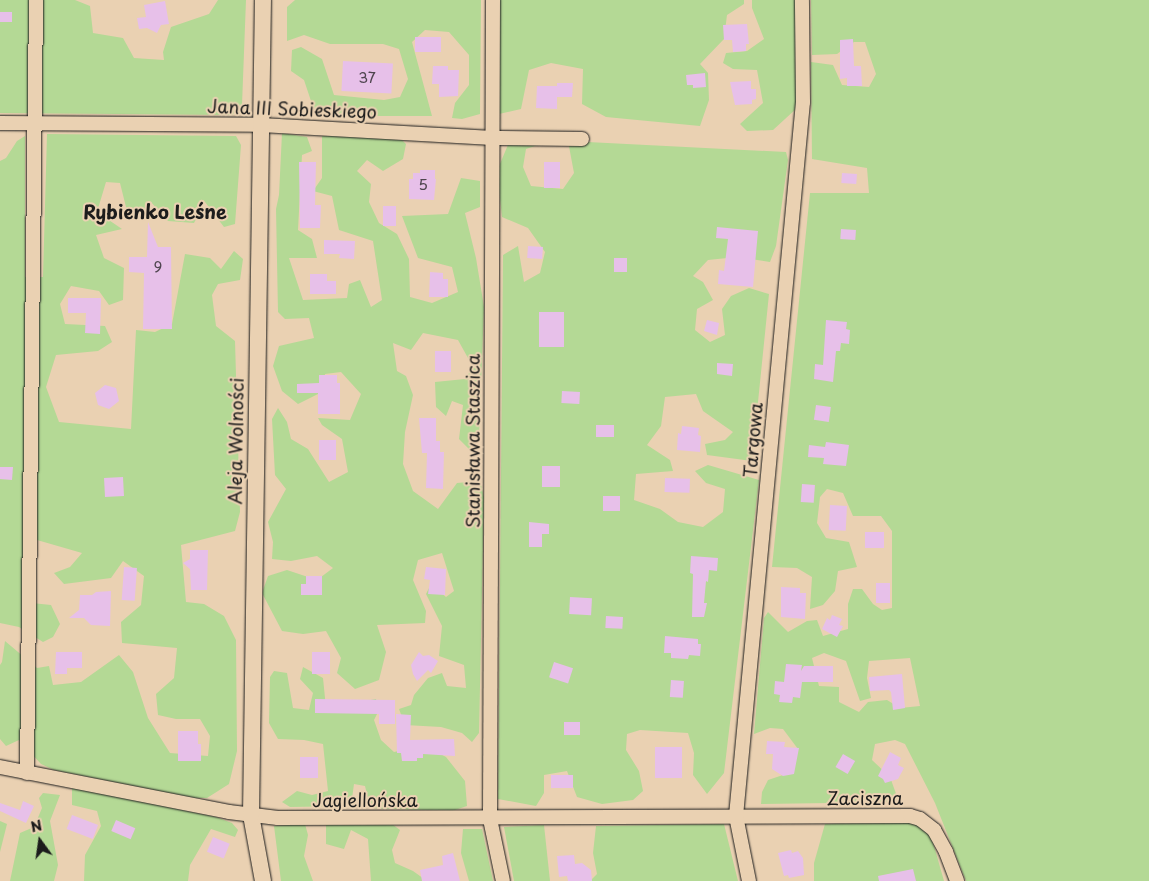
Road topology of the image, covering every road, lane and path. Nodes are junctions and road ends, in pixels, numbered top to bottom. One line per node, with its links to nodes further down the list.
1 (36, 0): 6 (street)
2 (263, 0): 7 (street, Aleja Wolności)
3 (493, 0): 8 (street, Stanisława Staszica)
4 (802, 0): 13 (street, Targowa)
5 (0, 122): 6 (street, Jana III Sobieskiego)
6 (34, 123): 7 (street, Jana III Sobieskiego); 11 (street)
7 (261, 125): 8 (street, Jana III Sobieskiego); 12 (street, Aleja Wolności)
8 (493, 138): 9 (street, Jana III Sobieskiego); 14 (street, Stanisława Staszica)
9 (582, 140)
10 (0, 767): 11 (street, Jagiellońska)
11 (27, 773): 12 (street, Jagiellońska)
12 (251, 815): 14 (street, Jagiellońska); 15 (street, Aleja Wolności)
13 (736, 816): 14 (street, Jagiellońska); 17 (street, Targowa); 18 (street, Zaciszna)
14 (490, 819): 16 (street, Stanisława Staszica)
15 (263, 881)
16 (502, 881)
17 (748, 881)
18 (958, 881)

